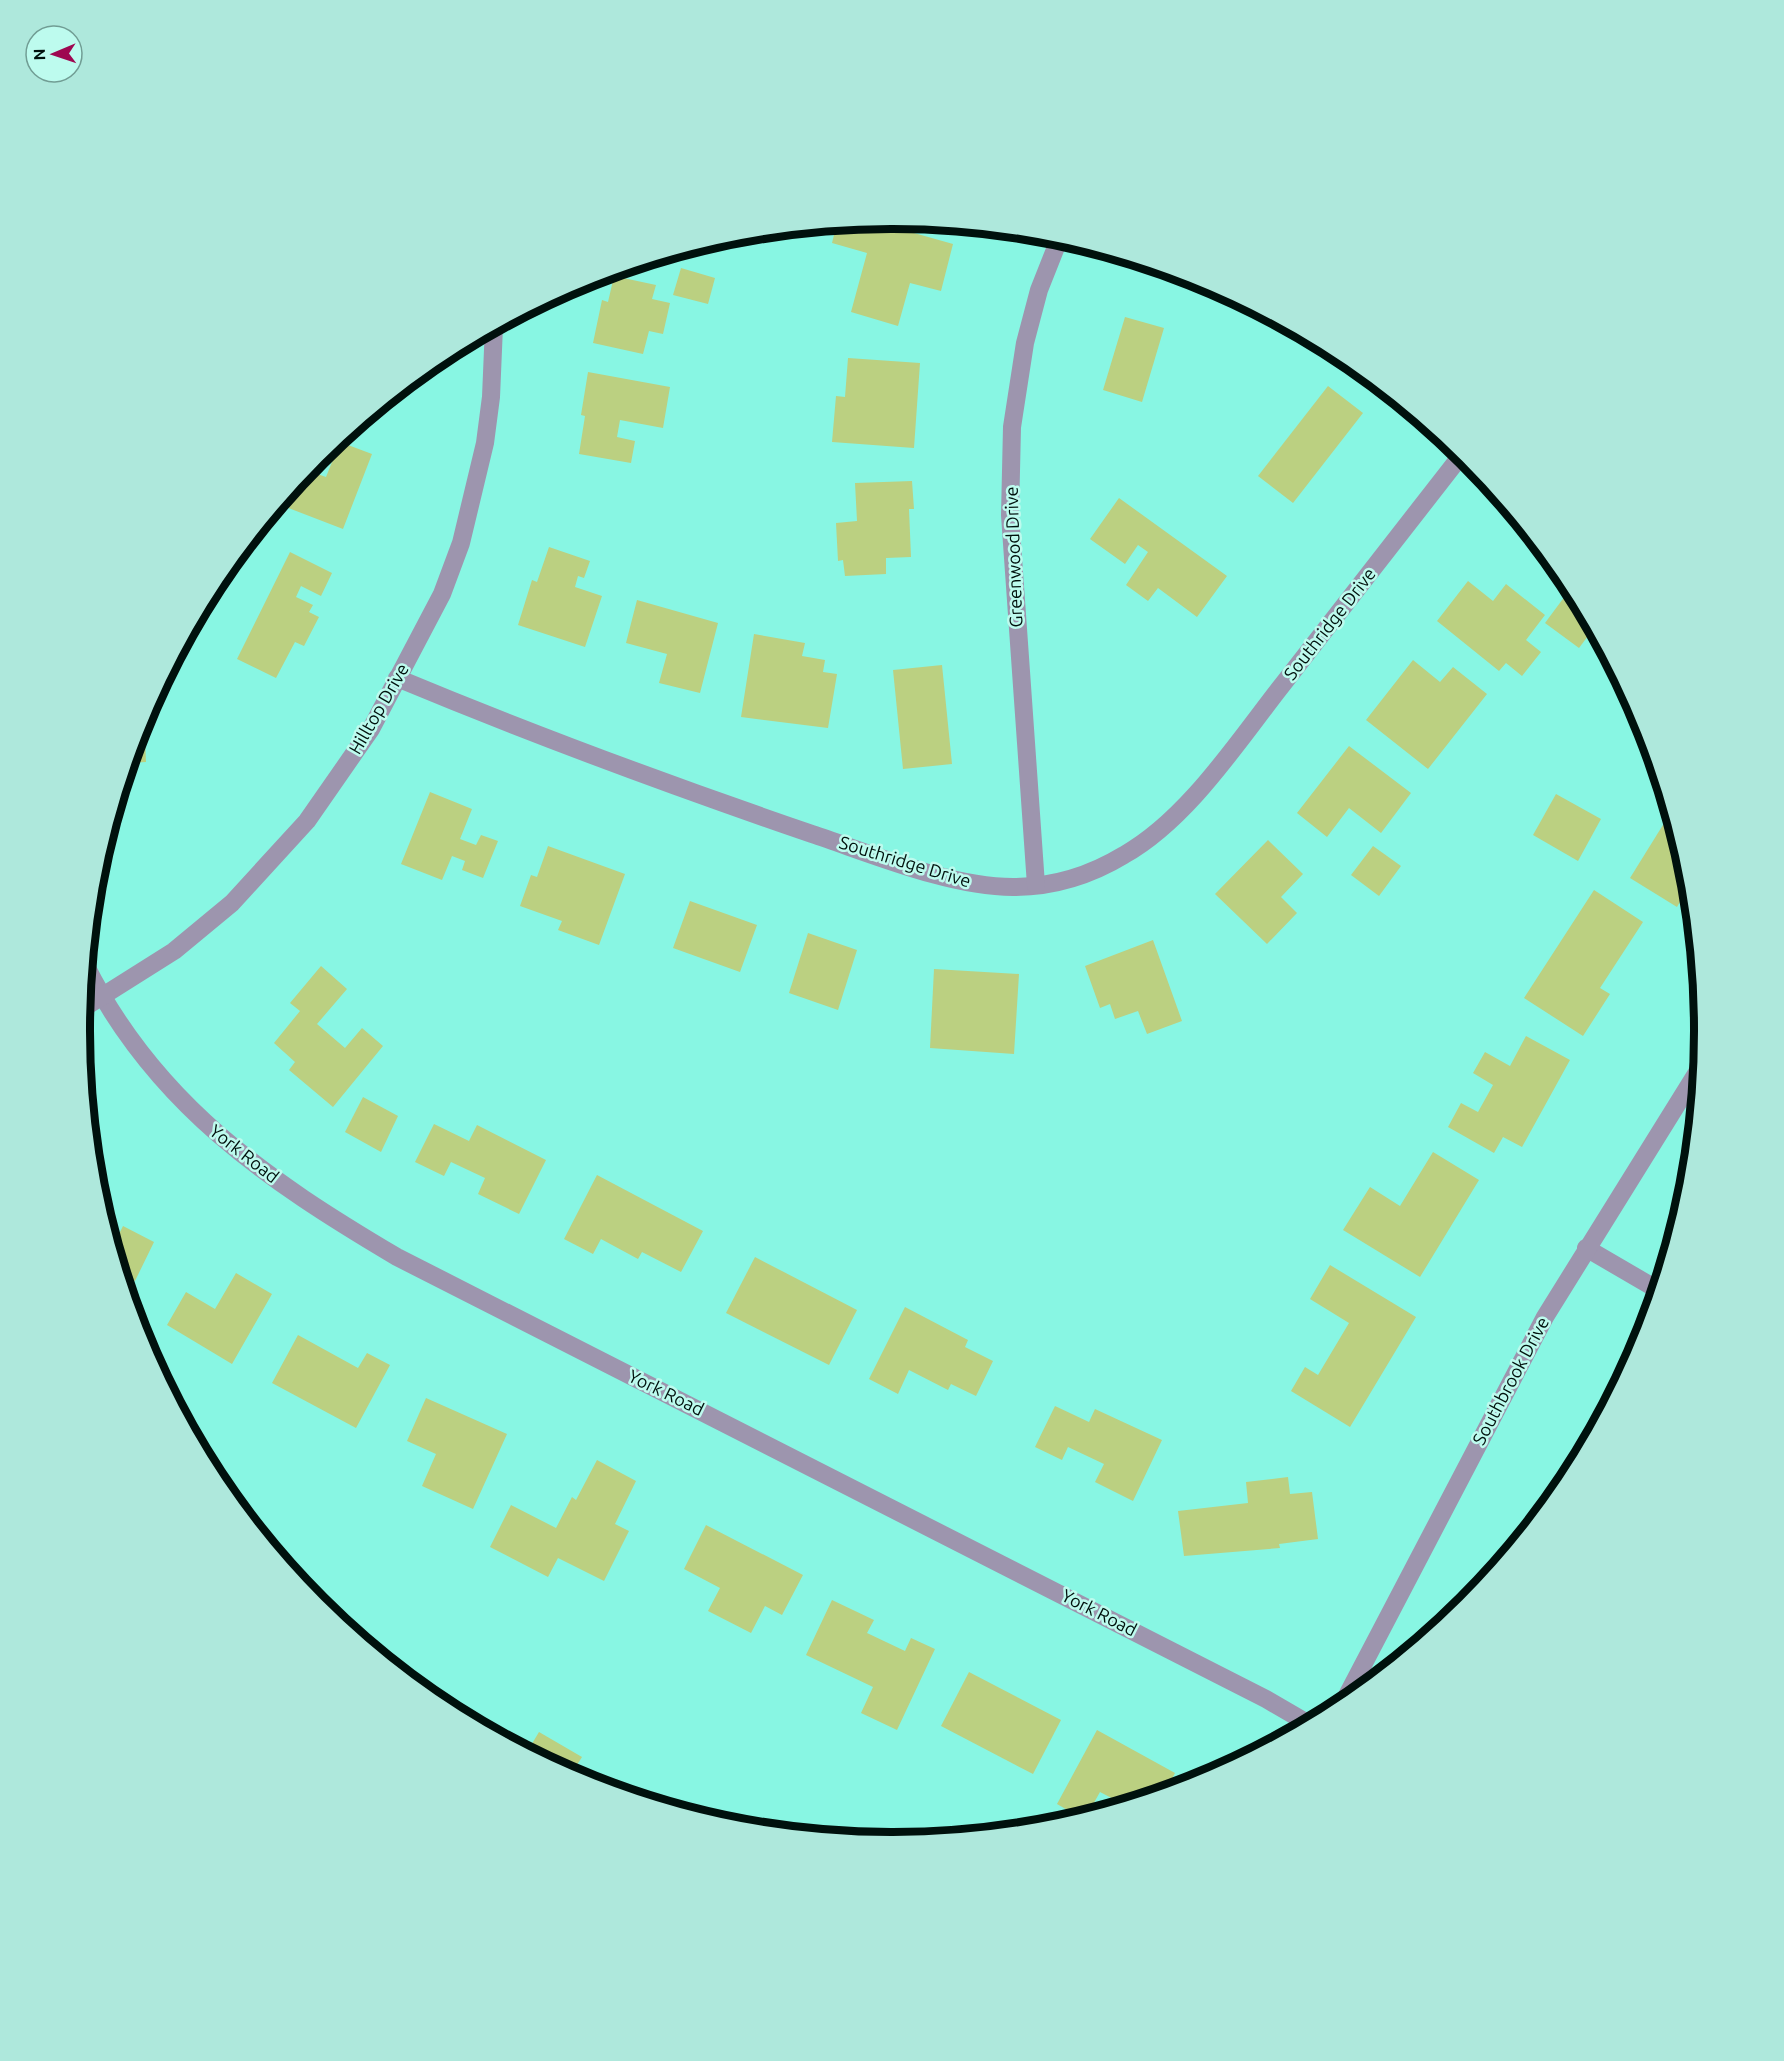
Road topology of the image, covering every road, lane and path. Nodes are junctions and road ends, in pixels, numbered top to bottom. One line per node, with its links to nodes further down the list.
1 (1056, 246): 5 (street, Greenwood Drive)
2 (494, 335): 4 (street, Hilltop Drive)
3 (1457, 461): 5 (street, Southridge Drive)
4 (397, 678): 5 (street, Southridge Drive); 7 (street, Hilltop Drive)
5 (1036, 885)
6 (92, 978): 7 (street, York Road)
7 (101, 997): 8 (street); 13 (street, York Road)
8 (91, 1003)
9 (1692, 1080): 10 (street, Southbrook Drive)
10 (1586, 1248): 11 (street); 12 (street, Southbrook Drive)
11 (1652, 1286)
12 (1351, 1688)
13 (1302, 1720)

